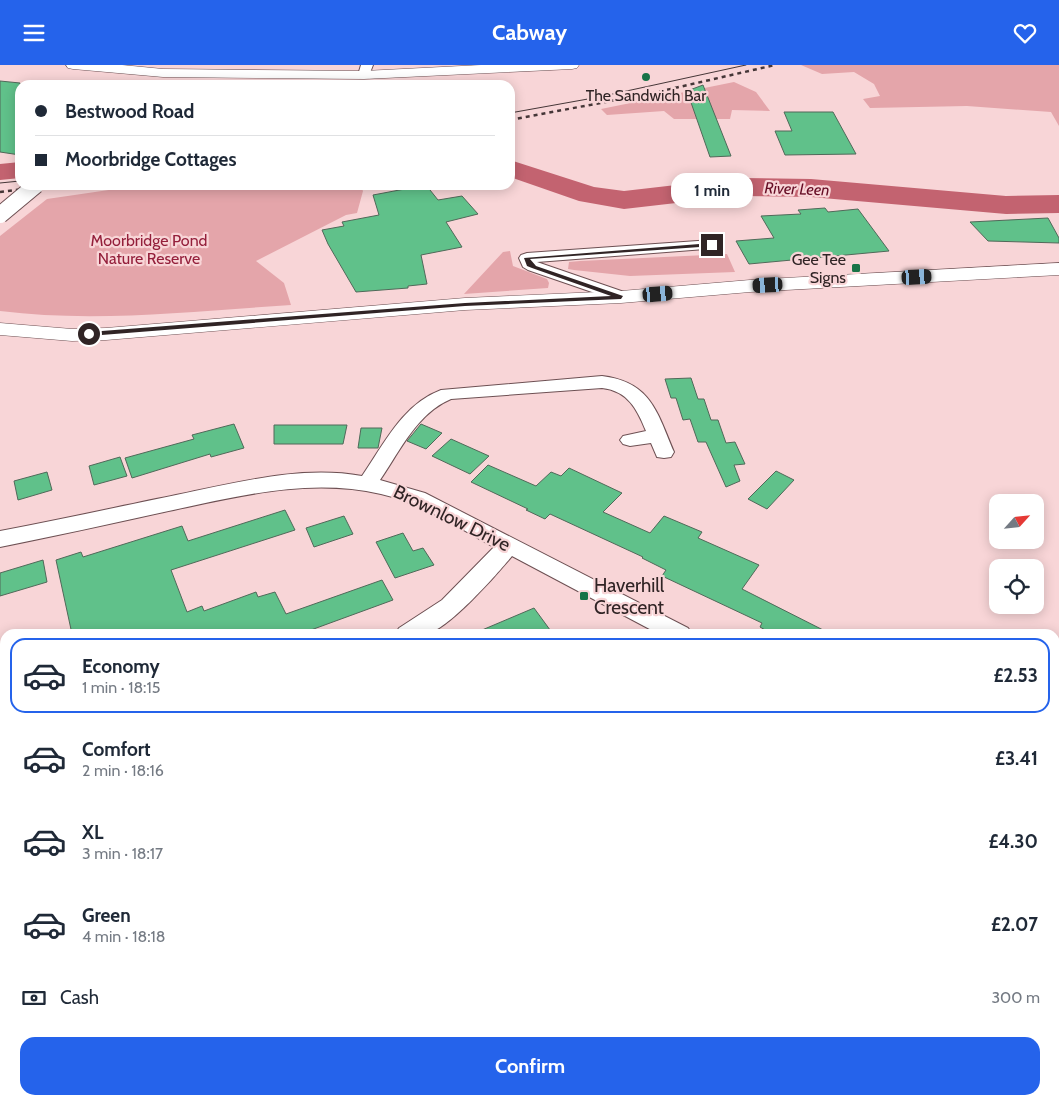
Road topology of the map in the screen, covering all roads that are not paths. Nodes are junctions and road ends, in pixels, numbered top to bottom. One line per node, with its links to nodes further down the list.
1 (73, 65): 4 (main road)
2 (572, 65): 3 (main road)
3 (365, 70): 4 (main road)
4 (163, 73): 5 (main road)
5 (155, 80)
6 (30, 190): 7 (main road, bridge)
7 (0, 215)
8 (703, 247): 10 (street)
9 (1059, 269): 10 (main road)
10 (621, 297): 11 (main road)
11 (0, 329)
12 (630, 440): 13 (street)
13 (368, 482): 14 (street, Brownlow Drive); 15 (street, Brownlow Drive)
14 (0, 539)
15 (508, 545): 16 (street); 17 (street, Brownlow Drive)
16 (416, 629)
17 (670, 629)

